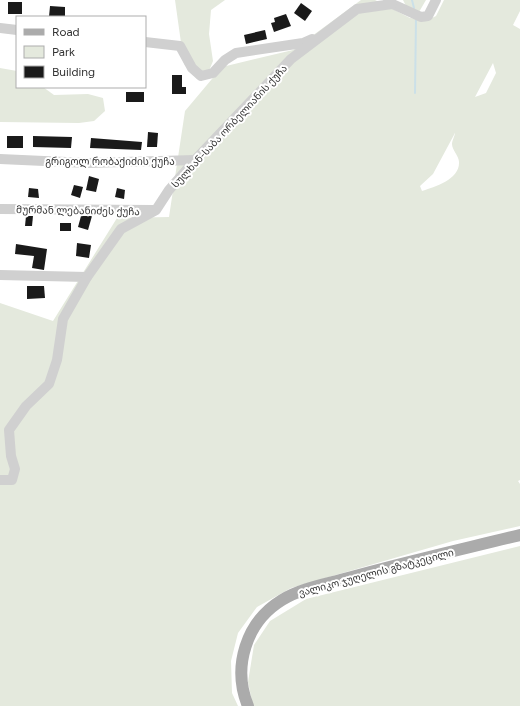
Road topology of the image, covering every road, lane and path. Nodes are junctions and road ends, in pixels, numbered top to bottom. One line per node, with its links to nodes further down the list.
1 (436, 0): 2 (street)
2 (388, 2): 5 (street, სულხან-საბა ორბელიანის ქუჩა)
3 (0, 28): 4 (street)
4 (16, 30)
5 (321, 35): 6 (street); 8 (street, სულხან-საბა ორბელიანის ქუჩა)
6 (146, 42)
7 (0, 159): 8 (street, გრიგოლ რობაქიძის ქუჩა)
8 (195, 160): 10 (street, სულხან-საბა ორბელიანის ქუჩა)
9 (0, 209): 10 (street, მურმან ლებანიძეს ქუჩა)
10 (156, 210): 12 (street, სულხან-საბა ორბელიანის ქუჩა)
11 (0, 275): 12 (street)
12 (87, 277): 13 (street, სულხან-საბა ორბელიანის ქუჩა)
13 (0, 480)
14 (520, 535): 15 (main road, ვალიკო ჯუღელის გზატკეცილი)
15 (248, 706)

